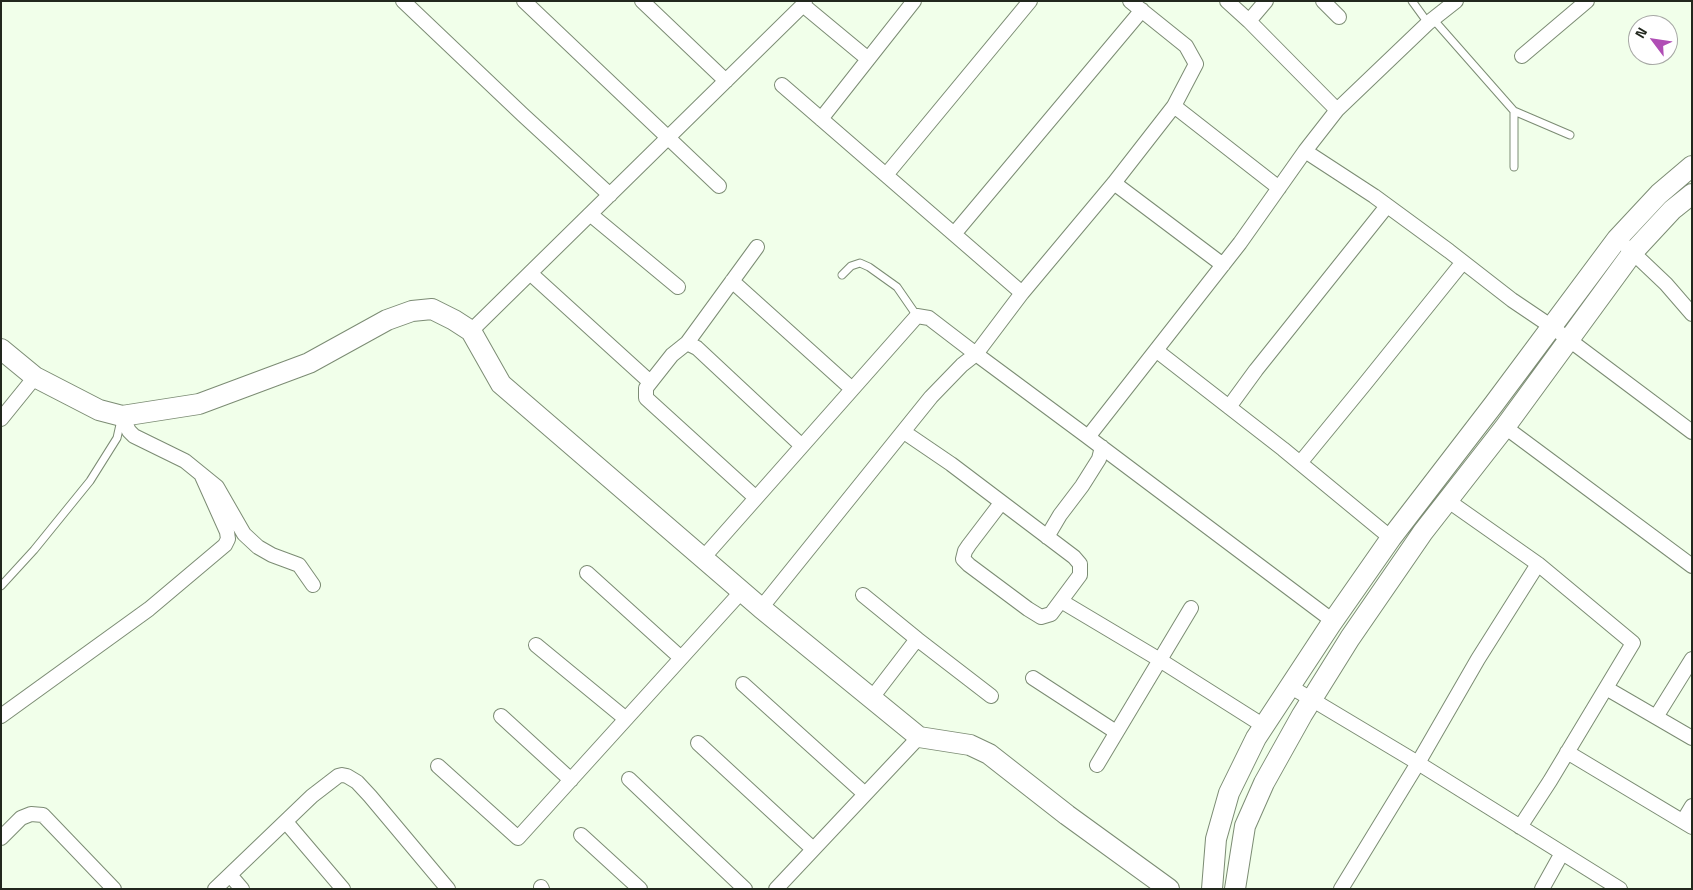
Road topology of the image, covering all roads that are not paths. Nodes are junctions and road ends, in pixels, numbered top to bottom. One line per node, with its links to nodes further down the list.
1 (403, 1): 36 (street)
2 (524, 1): 27 (street)
3 (642, 1): 20 (street)
4 (914, 1): 19 (street)
5 (1030, 1): 31 (street)
6 (1130, 1): 14 (street)
7 (1227, 1): 16 (street)
8 (1266, 1): 16 (street)
9 (1323, 1): 15 (street)
10 (1412, 1): 17 (lane)
11 (1456, 1): 17 (street)
12 (1587, 1): 18 (street)
13 (804, 3): 19 (street); 20 (street)
14 (1142, 10): 22 (street); 39 (street)
15 (1339, 17)
16 (1249, 21): 23 (street)
17 (1431, 21): 23 (street); 24 (lane)
18 (1522, 56)
19 (868, 59): 25 (street)
20 (726, 81): 27 (street)
21 (782, 85): 25 (street)
22 (1174, 106): 32 (street); 34 (street)
23 (1337, 110): 28 (street)
24 (1514, 111): 26 (lane); 30 (lane)
25 (821, 119): 31 (street)
26 (1570, 135)
27 (669, 137): 33 (street); 36 (street)
28 (1305, 151): 34 (street); 37 (street)
29 (1692, 166): 40 (street)
30 (1514, 167)
31 (886, 175): 39 (street)
32 (1114, 182): 44 (street); 49 (street)
33 (719, 186)
34 (1279, 188): 44 (street)
35 (1692, 194): 42 (street)
36 (610, 195): 38 (street)
37 (1387, 206): 43 (street); 62 (street)
38 (590, 214): 45 (street); 48 (street)
39 (954, 234): 49 (street)
40 (1617, 239): 42 (street); 52 (street)
41 (756, 247): 47 (street)
42 (1633, 252): 50 (street); 54 (street)
43 (1463, 262): 52 (street); 71 (street)
44 (1223, 265): 57 (street)
45 (530, 273): 53 (street); 60 (street)
46 (842, 275): 51 (lane)
47 (732, 281): 55 (street); 61 (street)
48 (678, 286)
49 (1022, 293): 58 (street)
50 (1689, 305)
51 (917, 316): 58 (street); 61 (street)
52 (1552, 327): 54 (street); 77 (street)
53 (471, 331): 63 (street); 78 (street)
54 (1568, 340): 65 (street); 67 (street)
55 (687, 343): 60 (street); 69 (street)
56 (1, 349): 59 (street)
57 (1157, 350): 62 (street); 68 (street)
58 (976, 354): 66 (street); 68 (street)
59 (35, 377): 63 (street); 64 (street)
60 (650, 382): 73 (street)
61 (852, 389): 69 (street)
62 (1229, 407): 71 (street)
63 (122, 416): 72 (street); 83 (lane)
64 (1, 419)
65 (1505, 427): 74 (street); 80 (street)
66 (904, 432): 75 (street); 87 (street)
67 (1692, 432)
68 (1088, 437): 70 (street)
69 (802, 446): 73 (street)
70 (1102, 447): 76 (street); 89 (street)
71 (1300, 463): 77 (street)
72 (201, 474): 82 (street); 102 (street)
73 (756, 498): 78 (street)
74 (1447, 500): 79 (street); 101 (street)
75 (1002, 503): 76 (street); 86 (street)
76 (1047, 537): 86 (street)
77 (1391, 538): 89 (street)
78 (703, 558): 84 (street)
79 (1538, 564): 98 (street); 112 (street)
80 (1692, 566)
81 (588, 573): 92 (street)
82 (313, 585)
83 (1, 586)
84 (742, 591): 87 (street); 92 (street)
85 (863, 595): 90 (street)
86 (1061, 600): 94 (street)
87 (760, 608): 100 (street)
88 (1192, 608): 94 (street)
89 (1333, 620): 97 (street)
90 (918, 639): 99 (street); 100 (street)
91 (536, 644): 105 (street)
92 (681, 658): 105 (street)
93 (1692, 659): 104 (street)
94 (1161, 661): 106 (street); 107 (street)
95 (1033, 678): 107 (street)
96 (743, 684): 117 (street)
97 (1291, 687): 101 (street); 106 (street)
98 (1606, 688): 104 (street); 111 (street)
99 (991, 696)
100 (871, 699): 108 (street)
101 (1312, 699): 112 (street); 127 (street)
102 (1, 716)
103 (501, 716): 116 (street)
104 (1656, 716): 109 (street)
105 (626, 719): 116 (street)
106 (1264, 726): 137 (street)
107 (1116, 732): 113 (street)
108 (919, 737): 117 (street); 136 (street)
109 (1692, 738)
110 (698, 743): 124 (street)
111 (1567, 752): 120 (street); 121 (street)
112 (1418, 763): 121 (street); 138 (street)
113 (1097, 765)
114 (438, 766): 116 (street)
115 (629, 779): 134 (street)
116 (571, 780)
117 (865, 794): 124 (street)
118 (1692, 806): 120 (street)
119 (286, 822): 126 (street); 131 (street); 132 (street)
120 (1687, 824)
121 (1520, 827): 125 (street)
122 (581, 835): 133 (street)
123 (1, 838): 128 (street)
124 (814, 849): 135 (street)
125 (1562, 853): 139 (street); 140 (street)
126 (230, 875): 129 (street); 130 (street)
127 (1237, 888)
128 (114, 889)
129 (215, 889)
130 (242, 889)
131 (343, 889)
132 (448, 889)
133 (640, 889)
134 (745, 889)
135 (776, 889)
136 (1169, 889)
137 (1212, 889)
138 (1341, 889)
139 (1542, 889)
140 (1620, 889)

